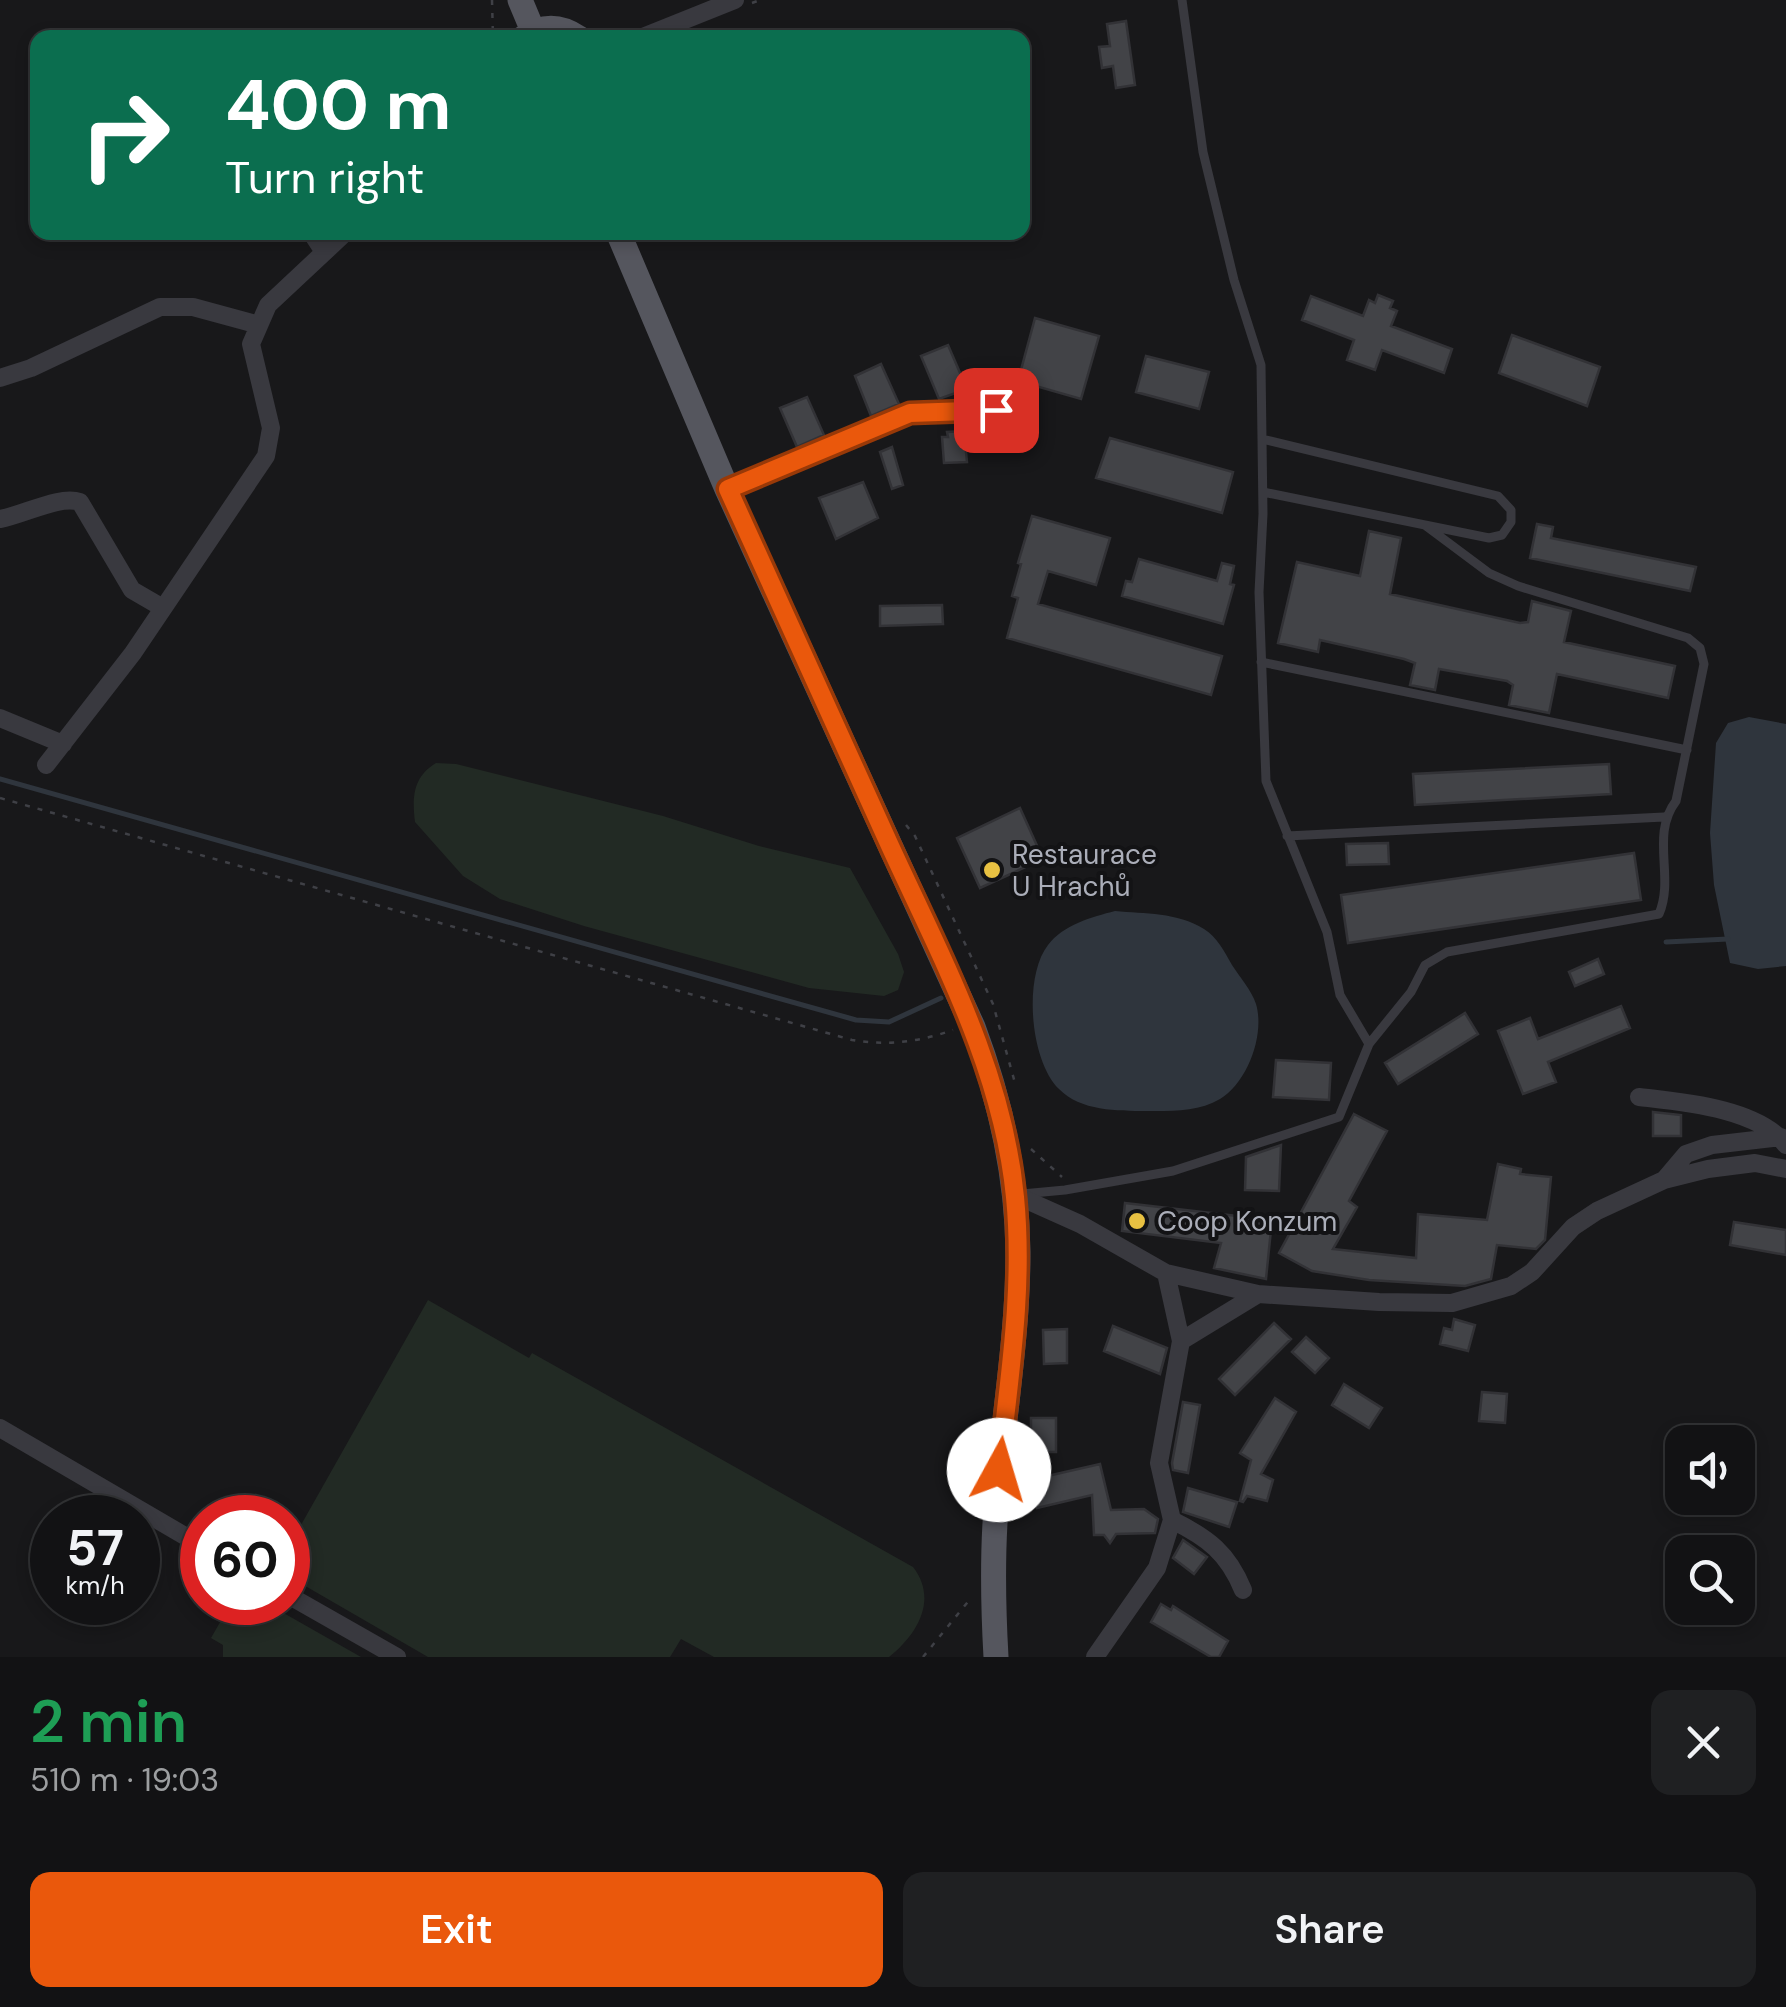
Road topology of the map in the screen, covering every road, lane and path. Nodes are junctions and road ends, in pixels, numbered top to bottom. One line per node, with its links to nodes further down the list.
1 (492, 0): 5 (path)
2 (520, 0): 6 (main road)
3 (735, 0): 7 (street)
4 (1182, 0): 15 (lane)
5 (492, 30)
6 (527, 30)
7 (660, 30)
8 (316, 240): 11 (street)
9 (337, 240): 11 (street)
10 (621, 240): 16 (main road)
11 (324, 252): 12 (street)
12 (260, 325): 13 (street); 20 (street)
13 (0, 378)
14 (996, 410): 16 (street)
15 (1262, 439): 17 (lane); 19 (lane)
16 (728, 489): 39 (main road)
17 (1263, 492): 19 (lane); 21 (lane)
18 (0, 519): 20 (street)
19 (1426, 526): 24 (lane)
20 (163, 608): 23 (street)
21 (1261, 662): 24 (lane); 29 (lane)
22 (0, 718): 23 (street)
23 (63, 744): 25 (street)
24 (1687, 750): 27 (lane)
25 (46, 765)
26 (0, 798): 30 (path)
27 (1664, 817): 29 (lane); 31 (lane)
28 (905, 824): 32 (path)
29 (1287, 836): 31 (lane)
30 (959, 1028)
31 (1369, 1044): 38 (lane)
32 (1018, 1096)
33 (1639, 1098): 34 (street)
34 (1784, 1139): 37 (street)
35 (1029, 1147): 38 (path)
36 (1786, 1168): 37 (street)
37 (1664, 1180): 41 (street)
38 (1074, 1189): 39 (lane)
39 (1015, 1195): 40 (street); 51 (main road)
40 (1166, 1273): 41 (street); 42 (street)
41 (1258, 1294): 42 (street)
42 (1181, 1341): 44 (street)
43 (0, 1428): 45 (street)
44 (1172, 1520): 47 (street); 52 (street)
45 (180, 1533)
46 (979, 1590): 50 (path)
47 (1244, 1590)
48 (310, 1608): 49 (street)
49 (397, 1657)
50 (923, 1657)
51 (996, 1657)
52 (1095, 1657)

